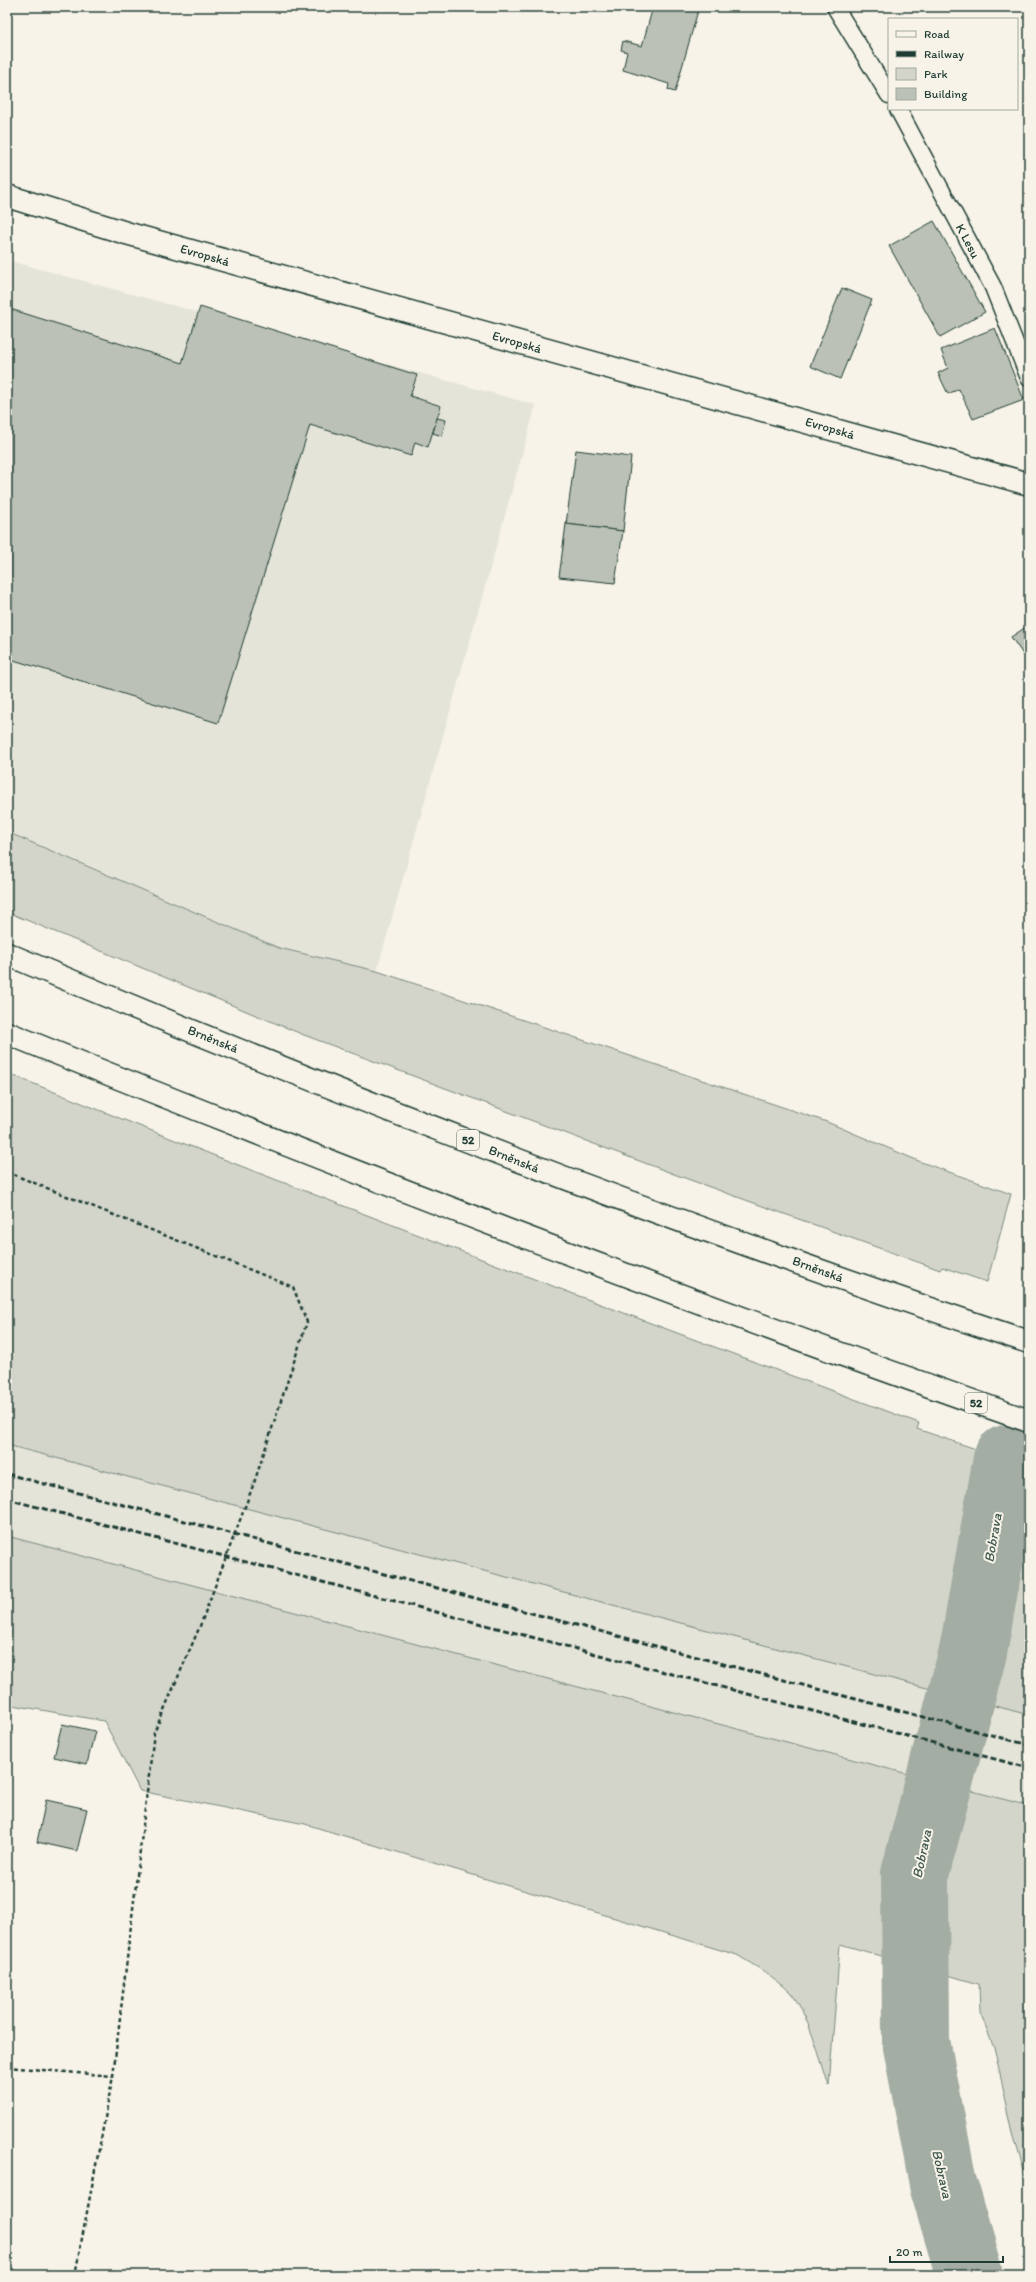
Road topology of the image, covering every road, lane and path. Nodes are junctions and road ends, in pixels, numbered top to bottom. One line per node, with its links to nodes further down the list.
1 (835, 7): 2 (lane)
2 (888, 93)
3 (899, 110): 5 (lane, K Lesu)
4 (7, 196): 6 (main road, Evropská)
5 (1029, 378)
6 (1029, 484)
7 (7, 954): 10 (main road, Brněnská / 52)
8 (7, 1033): 11 (main road, 52)
9 (7, 1172): 13 (path)
10 (1029, 1342)
11 (1029, 1421)
12 (7, 2067): 13 (path)
13 (113, 2076): 14 (path)
14 (75, 2275)

